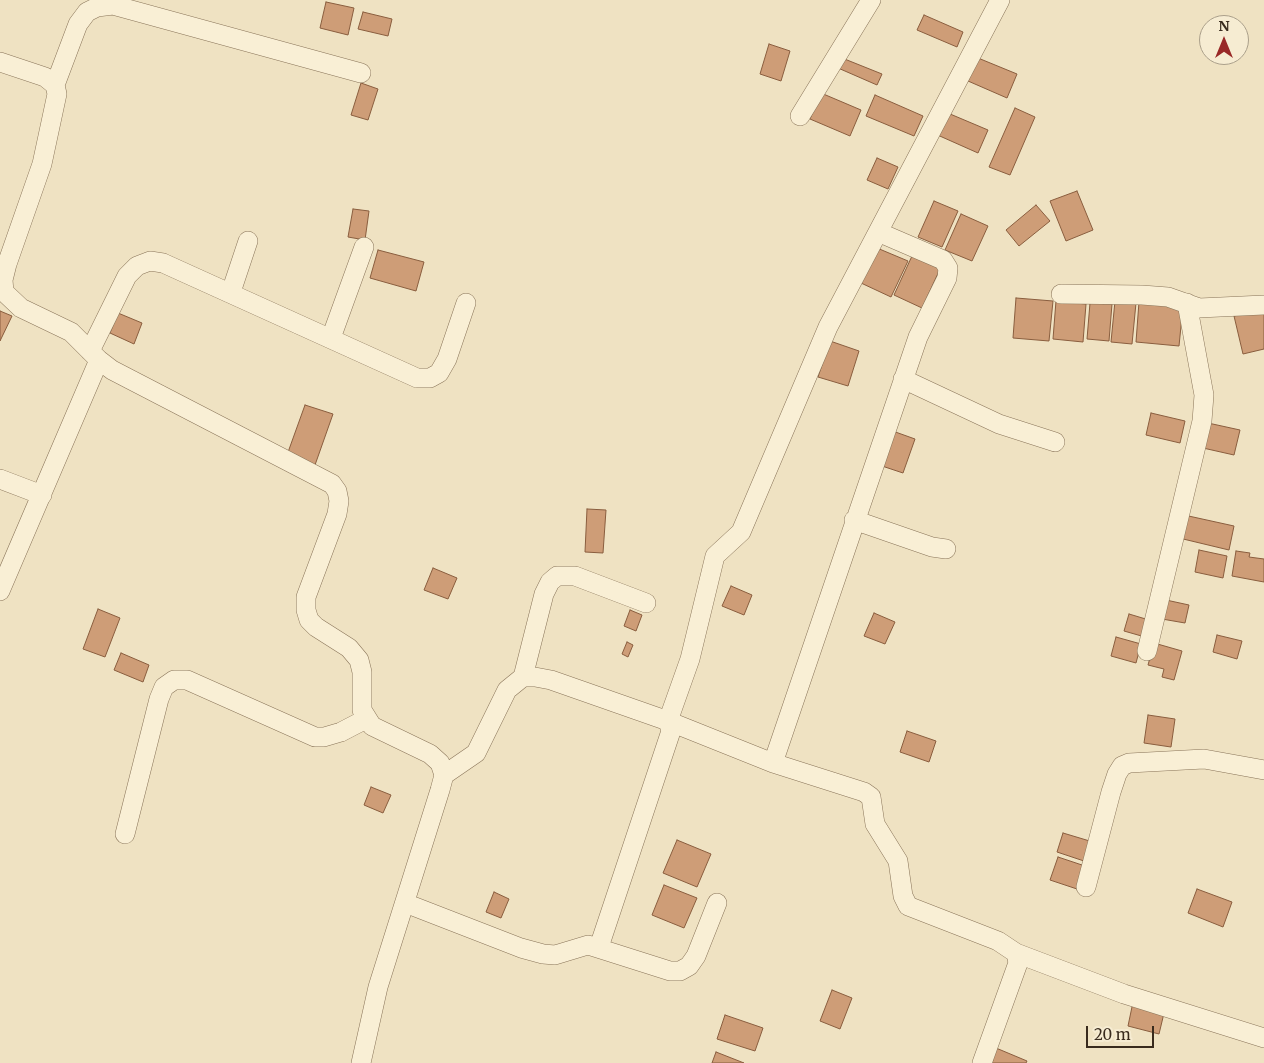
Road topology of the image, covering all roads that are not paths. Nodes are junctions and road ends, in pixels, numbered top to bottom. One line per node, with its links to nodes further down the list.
1 (871, 0): 6 (street)
2 (1000, 0): 7 (street)
3 (0, 62): 5 (street)
4 (361, 73): 5 (street)
5 (55, 85): 10 (street)
6 (800, 116)
7 (878, 232): 18 (street); 29 (street)
8 (248, 241): 11 (street)
9 (364, 247): 16 (street)
10 (2, 282): 17 (street)
11 (231, 292): 16 (street); 17 (street)
12 (1061, 294): 14 (street)
13 (466, 302): 16 (street)
14 (1187, 303): 15 (street); 26 (street)
15 (1264, 305)
16 (331, 338)
17 (95, 356): 21 (street); 28 (street)
18 (903, 379): 19 (street); 22 (street)
19 (1055, 442)
20 (0, 479): 21 (street)
21 (42, 495): 24 (street)
22 (854, 520): 23 (street); 30 (street)
23 (946, 549)
24 (0, 591)
25 (646, 603): 27 (street)
26 (1147, 652)
27 (523, 677): 29 (street); 32 (street)
28 (366, 719): 32 (street); 33 (street)
29 (668, 721): 30 (street); 37 (street)
30 (773, 764): 38 (street)
31 (1264, 770): 34 (street)
32 (444, 775): 35 (street)
33 (125, 834)
34 (1086, 887)
35 (404, 903): 37 (street); 40 (street)
36 (717, 903): 37 (street)
37 (599, 947)
38 (1016, 953): 39 (street); 41 (street)
39 (1264, 1038)
40 (362, 1063)
41 (982, 1063)

